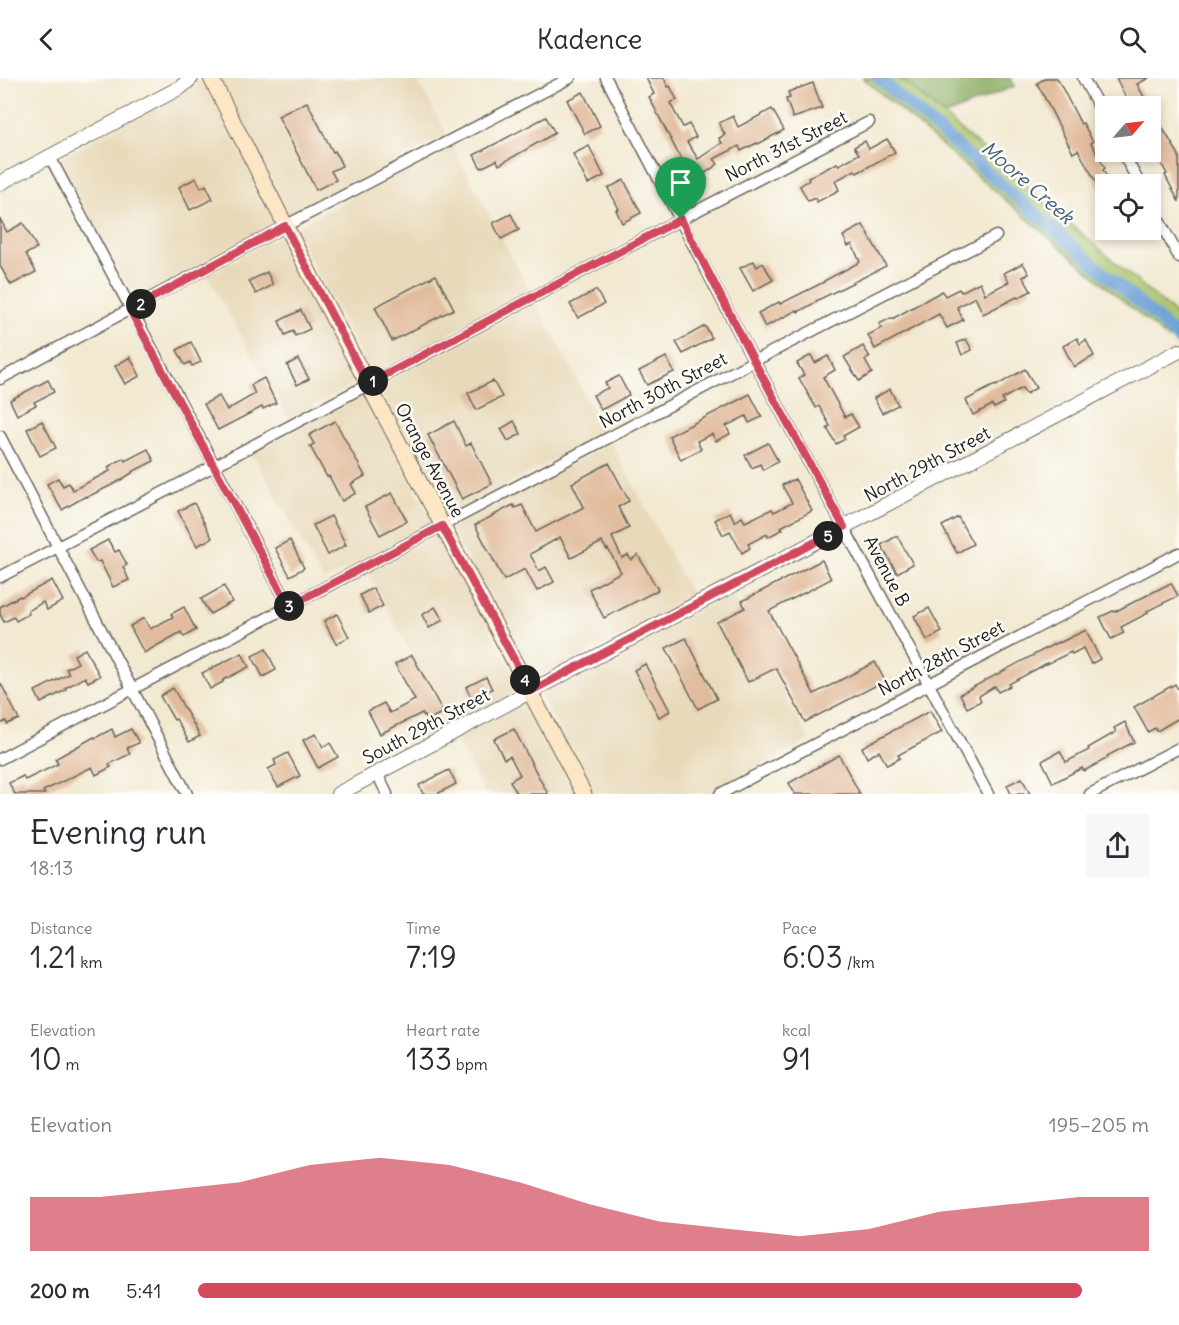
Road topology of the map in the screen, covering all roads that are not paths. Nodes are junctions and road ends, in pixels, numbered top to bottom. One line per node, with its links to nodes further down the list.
1 (191, 78): 8 (street)
2 (211, 78): 12 (main road, Orange Avenue)
3 (570, 78): 12 (street)
4 (606, 78): 10 (street, Avenue B)
5 (1083, 78): 6 (street)
6 (1095, 100)
7 (869, 122): 10 (street, North 31st Street)
8 (50, 157): 9 (street); 15 (street)
9 (0, 183)
10 (681, 219): 17 (street, Avenue B); 19 (street, North 31st Street)
11 (1161, 224): 14 (street)
12 (285, 226): 15 (street); 19 (main road, Orange Avenue)
13 (996, 236): 17 (street, North 30th Street)
14 (1179, 257)
15 (130, 310): 18 (street); 21 (street)
16 (1179, 351): 23 (street, North 29th Street)
17 (754, 361): 22 (street, North 30th Street); 23 (street, Avenue B)
18 (0, 379)
19 (368, 384): 21 (street, North 31st Street); 22 (main road, Orange Avenue)
20 (0, 436): 24 (street)
21 (214, 466): 24 (street, North 31st Street); 27 (street)
22 (442, 526): 27 (street, North 30th Street); 30 (main road, Orange Avenue)
23 (844, 527): 28 (street, Avenue B); 30 (street, North 29th Street)
24 (58, 546): 26 (street, North 31st Street); 29 (street)
25 (1179, 553): 28 (street, North 28th Street)
26 (0, 577)
27 (289, 606): 29 (street, North 30th Street)
28 (928, 683): 38 (street, North 28th Street); 39 (street, Avenue B)
29 (132, 689): 32 (street, North 30th Street); 34 (street)
30 (531, 691): 33 (street, South 29th Street); 37 (main road, Orange Avenue)
31 (1179, 748): 40 (street)
32 (0, 759)
33 (377, 773): 35 (street, South 29th Street); 36 (street)
34 (187, 794)
35 (338, 794)
36 (387, 794)
37 (584, 794)
38 (720, 794)
39 (988, 794)
40 (1090, 794)

